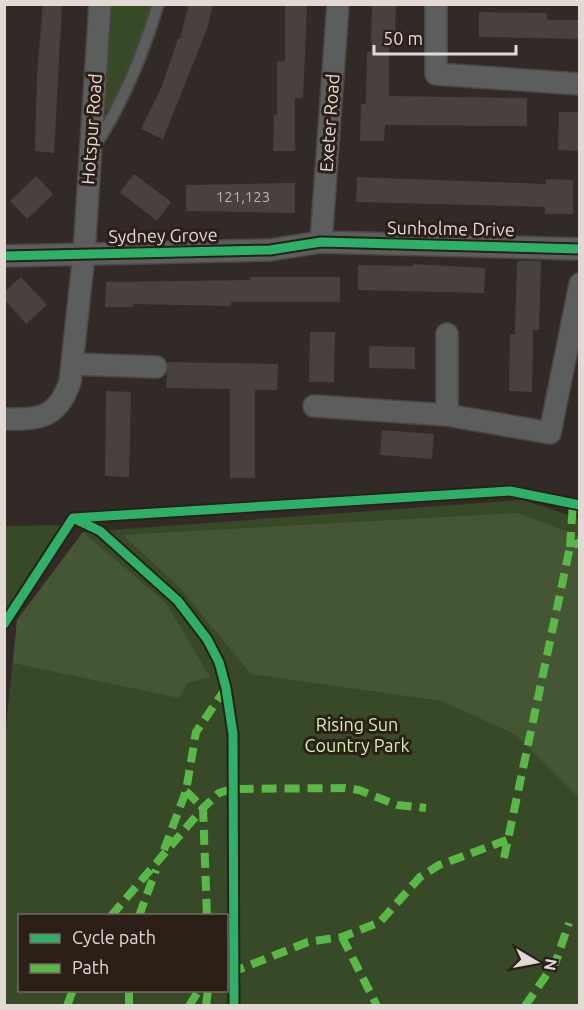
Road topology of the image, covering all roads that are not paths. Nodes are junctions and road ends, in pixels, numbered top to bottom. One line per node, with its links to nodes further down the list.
1 (100, 4): 6 (street, Hotspur Road)
2 (158, 4): 6 (lane)
3 (338, 4): 7 (street, Exeter Road)
4 (436, 4): 5 (street)
5 (579, 84)
6 (90, 153): 10 (street, Hotspur Road)
7 (321, 242): 8 (street, Sunholme Drive); 10 (street, Sydney Grove)
8 (579, 249)
9 (4, 255): 10 (street, Sydney Grove)
10 (84, 255): 13 (street, Hotspur Road)
11 (579, 284): 16 (street)
12 (447, 334): 16 (street)
13 (73, 364): 14 (street); 17 (street, Hotspur Road)
14 (156, 367)
15 (314, 406): 16 (street)
16 (447, 415)
17 (4, 418)

